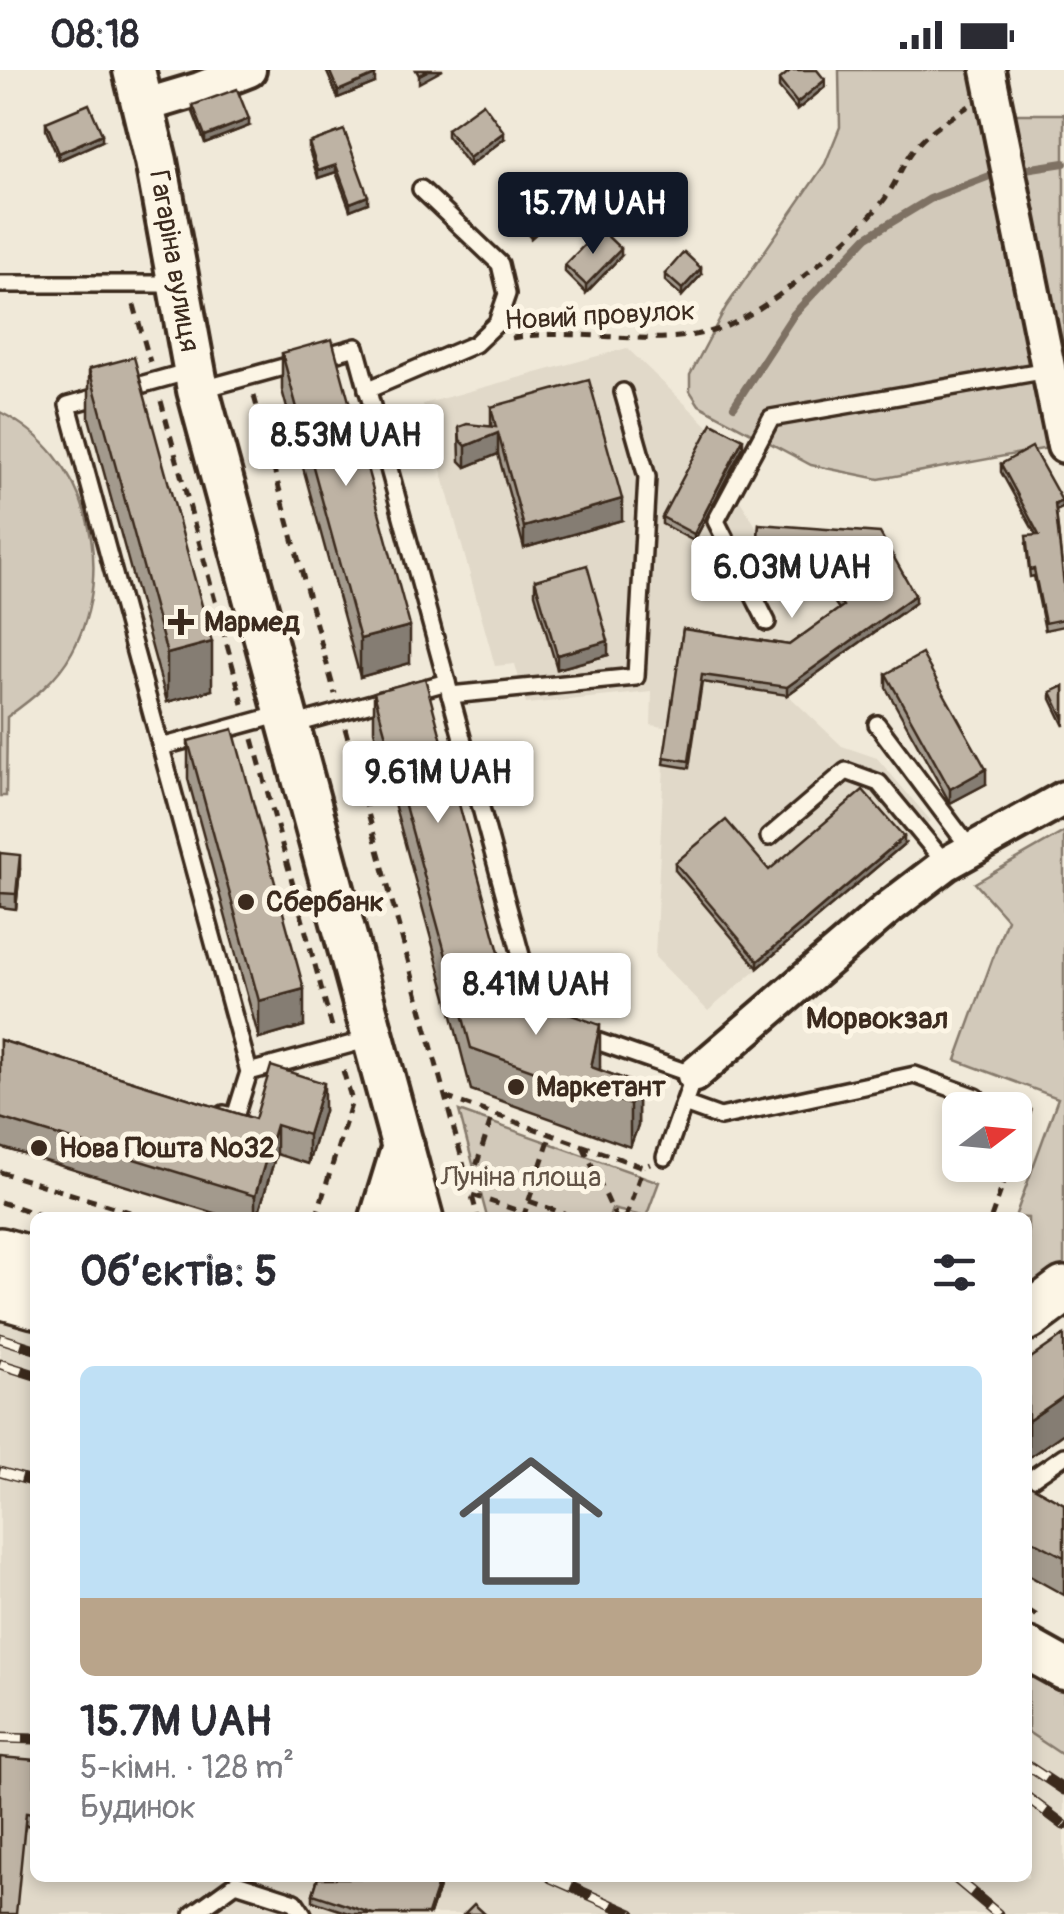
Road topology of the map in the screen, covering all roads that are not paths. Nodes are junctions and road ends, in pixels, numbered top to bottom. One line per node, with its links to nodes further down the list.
1 (249, 70): 3 (street)
2 (990, 80): 7 (street)
3 (138, 88): 6 (street, Гагаріна вулиця)
4 (420, 188): 9 (lane)
5 (0, 284): 6 (lane)
6 (177, 284): 8 (street, Гагаріна вулиця)
7 (1048, 370): 11 (street); 12 (lane)
8 (196, 380): 9 (lane); 14 (street, Гагаріна вулиця); 16 (lane)
9 (367, 390): 13 (lane)
10 (623, 392): 13 (lane)
11 (1064, 446)
12 (767, 622)
13 (449, 689): 14 (lane); 20 (lane)
14 (274, 720): 16 (lane); 22 (street, Гагаріна вулиця)
15 (877, 724): 19 (lane)
16 (160, 746): 23 (lane)
17 (1064, 798): 19 (street)
18 (769, 837): 19 (lane)
19 (959, 858): 24 (street)
20 (556, 1026)
21 (574, 1032): 24 (lane)
22 (356, 1043): 23 (lane); 27 (street, Гагаріна вулиця)
23 (249, 1072): 26 (lane)
24 (689, 1090): 25 (lane); 28 (lane)
25 (962, 1092)
26 (199, 1106)
27 (403, 1146): 29 (street); 30 (street, Гагаріна вулиця)
28 (665, 1157)
29 (383, 1212)
30 (420, 1212)
31 (0, 1250): 32 (main road)
32 (30, 1259)
33 (1064, 1290): 36 (main road)
34 (0, 1295): 35 (main road)
35 (30, 1304)
36 (1032, 1313)
37 (1064, 1456): 38 (lane)
38 (1032, 1478)
39 (1032, 1651): 40 (street)
40 (1064, 1669)
41 (193, 1914): 42 (lane)
42 (303, 1914)

